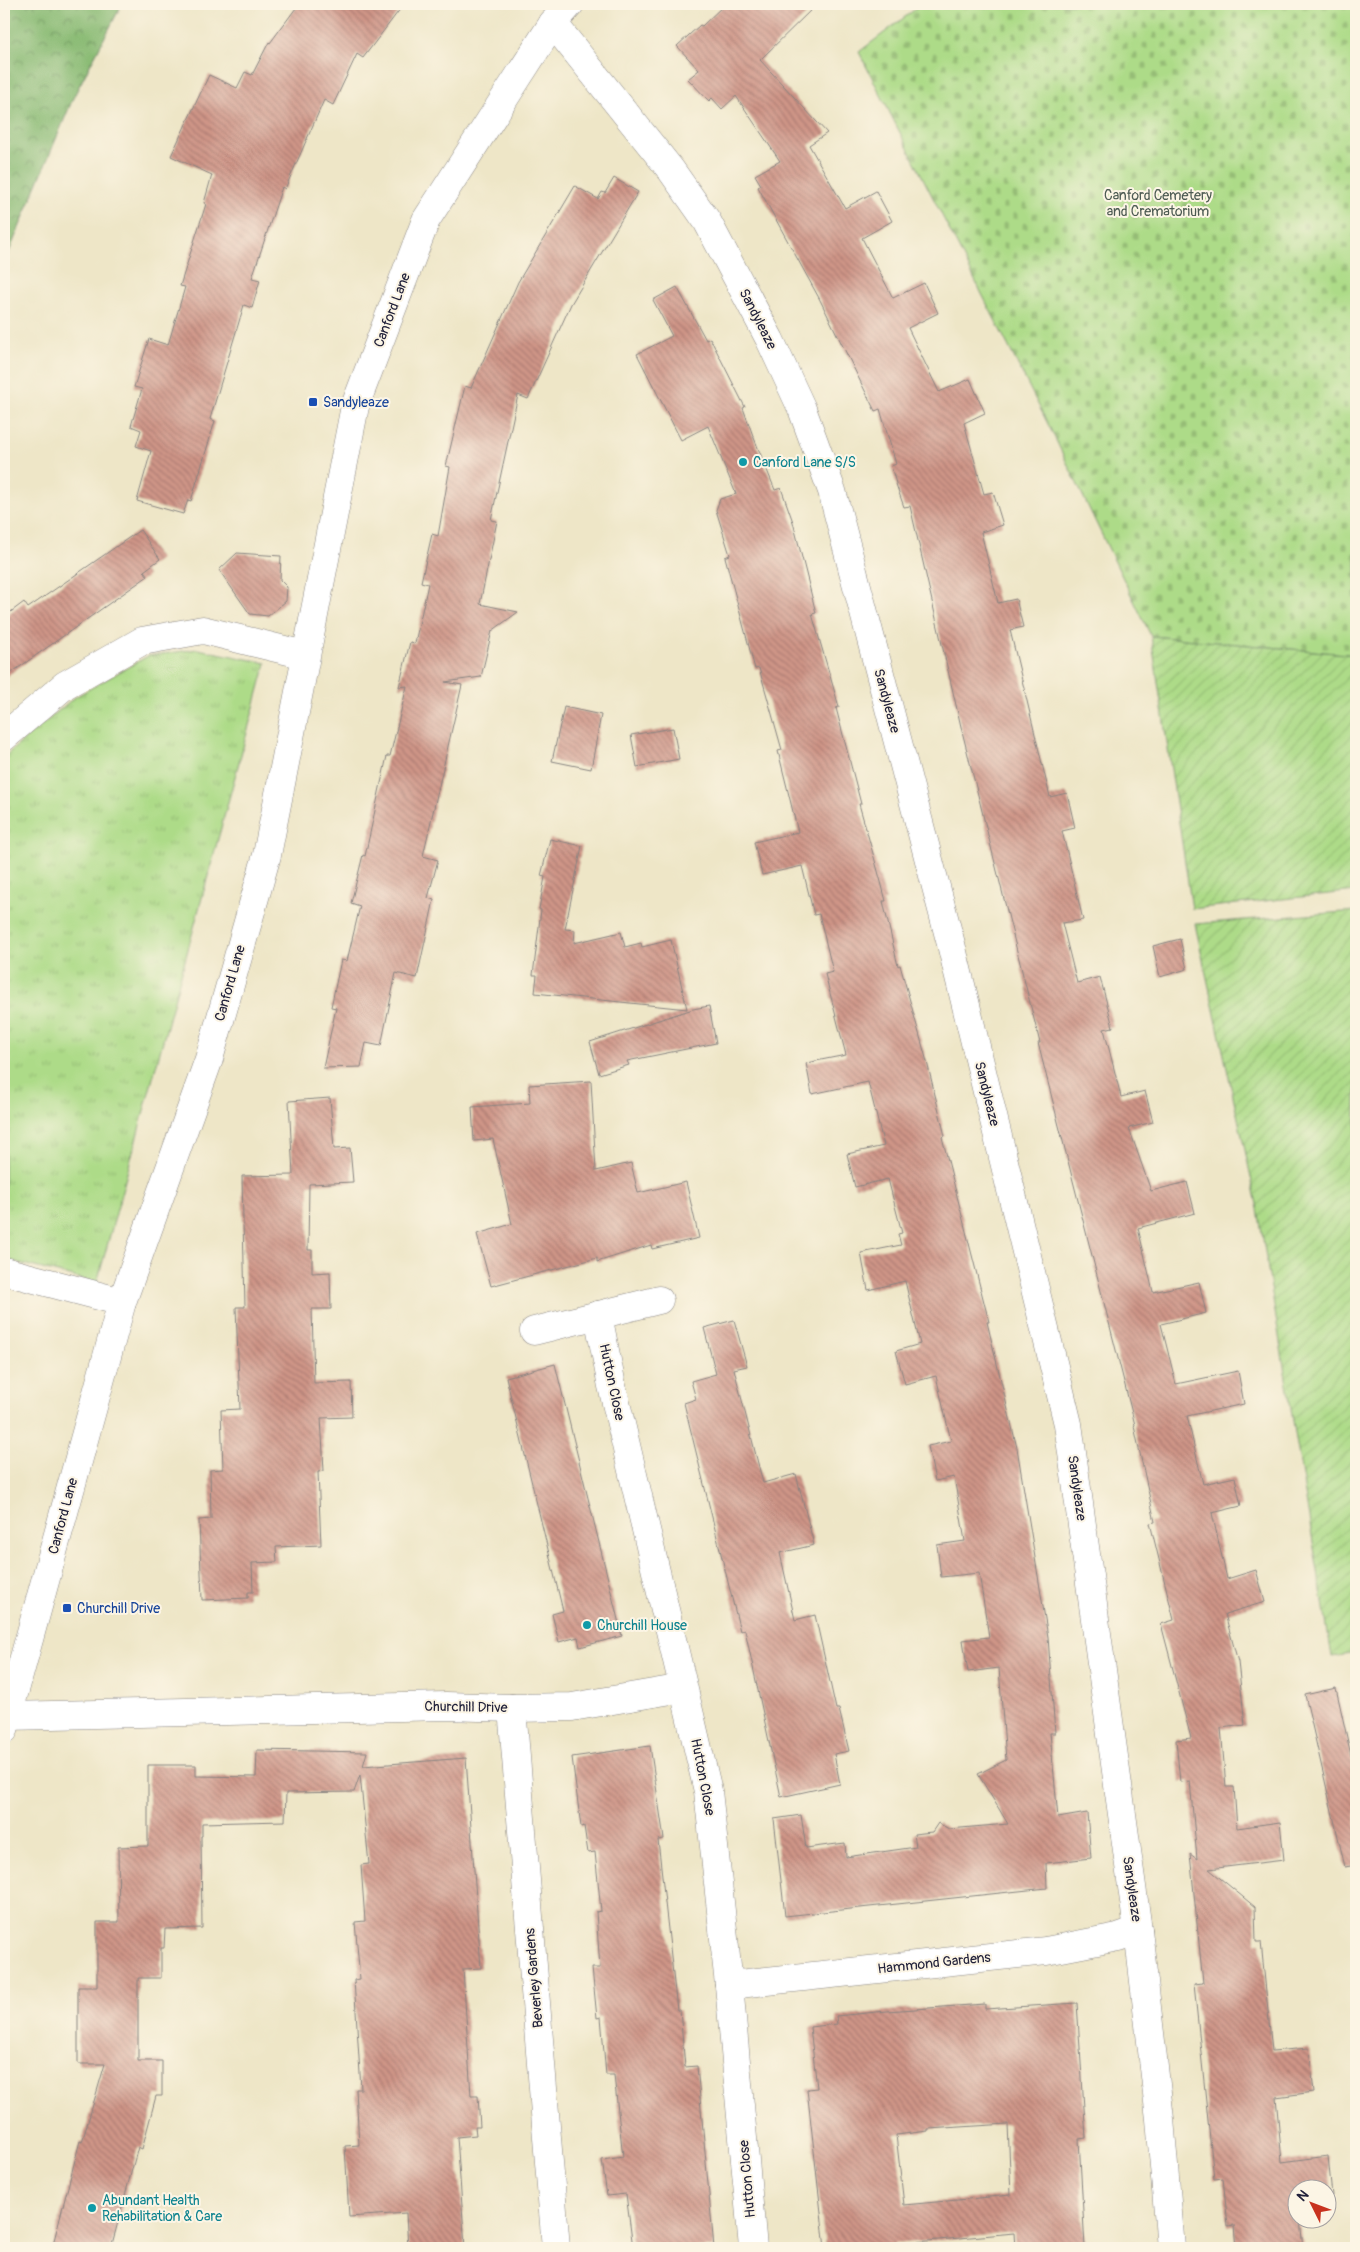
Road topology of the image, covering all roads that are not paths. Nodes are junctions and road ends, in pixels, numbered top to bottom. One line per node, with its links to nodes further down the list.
1 (562, 13): 2 (street, Canford Lane); 12 (street, Sandyleaze)
2 (305, 655): 3 (street); 6 (street, Canford Lane)
3 (4, 737)
4 (4, 1271): 6 (street)
5 (659, 1300): 7 (street)
6 (122, 1302): 11 (street, Canford Lane)
7 (598, 1315): 8 (street); 9 (street, Hutton Close)
8 (534, 1331)
9 (683, 1688): 10 (street, Churchill Drive); 13 (street, Hutton Close)
10 (512, 1708): 11 (street, Churchill Drive); 14 (street, Beverley Gardens)
11 (6, 1723)
12 (1138, 1930): 13 (street, Hammond Gardens); 16 (street, Sandyleaze)
13 (729, 1985): 15 (street, Hutton Close)
14 (556, 2248)
15 (753, 2248)
16 (1171, 2248)

